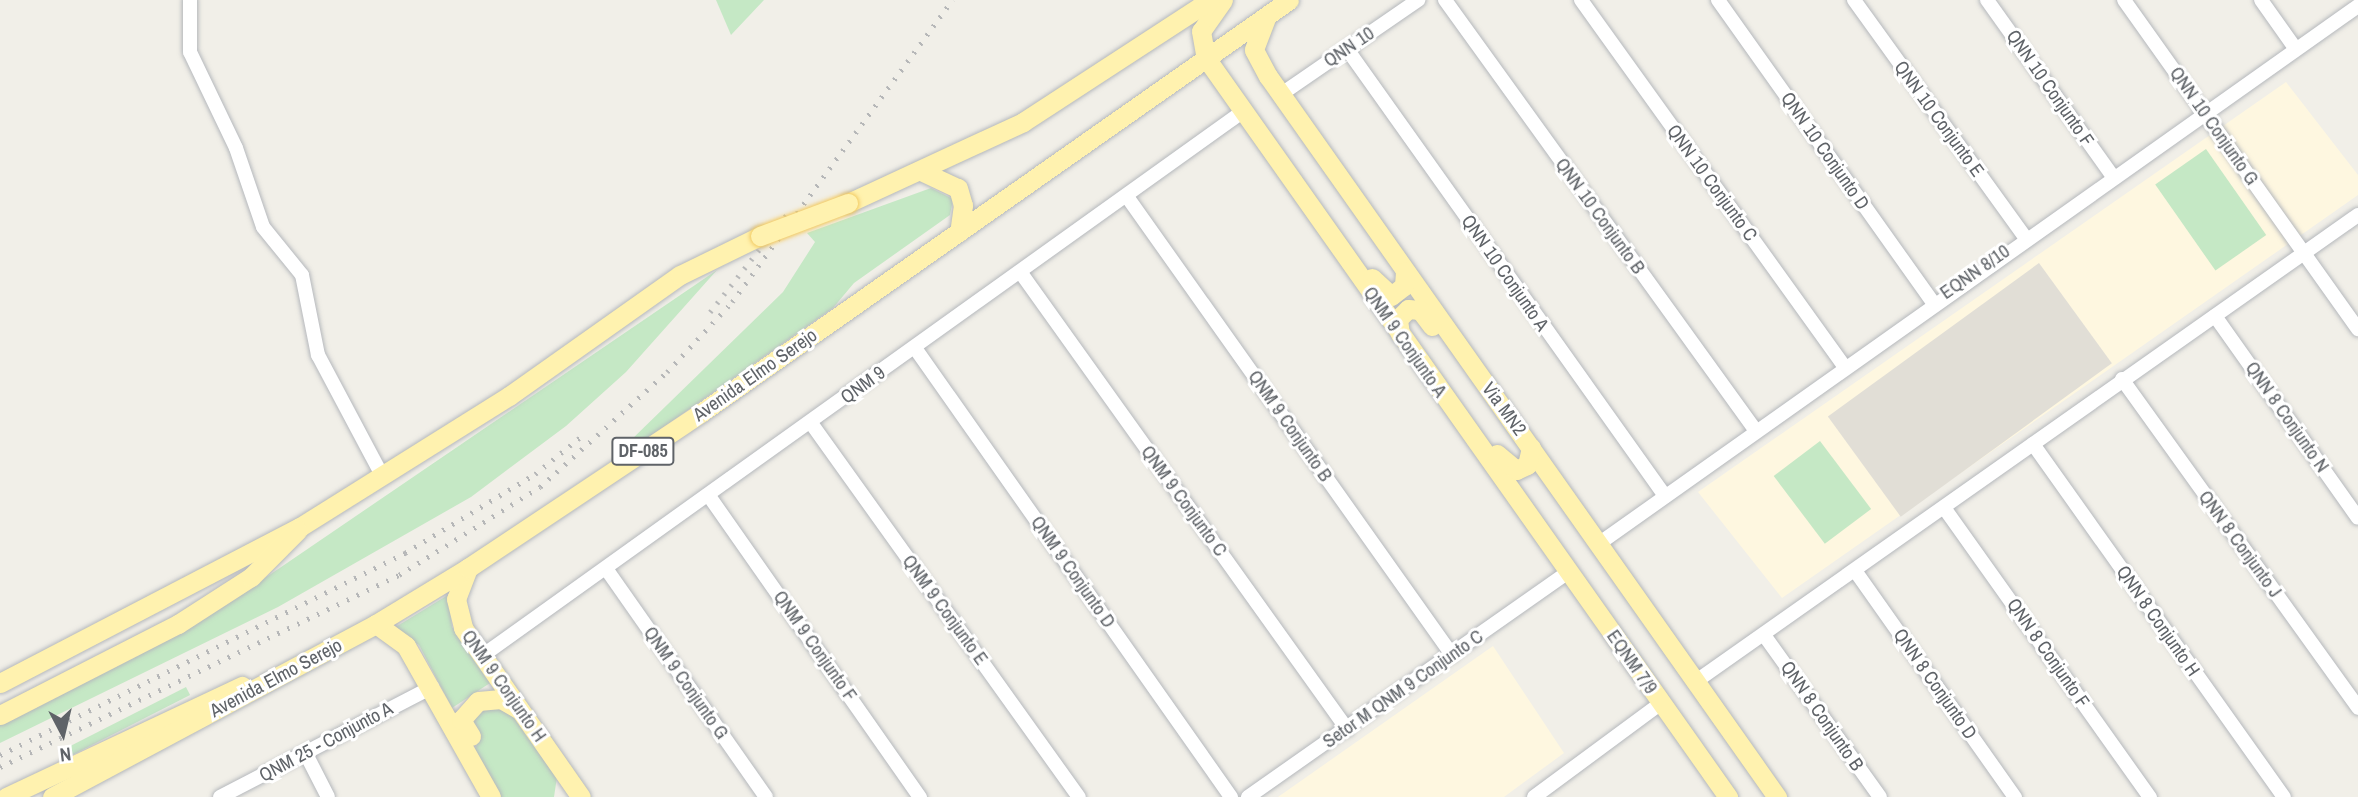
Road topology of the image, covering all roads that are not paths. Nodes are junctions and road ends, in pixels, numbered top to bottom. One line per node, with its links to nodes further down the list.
1 (190, 0): 44 (street)
2 (1210, 0): 21 (main road)
3 (1223, 0): 17 (main road)
4 (1289, 0): 14 (main road, Avenida Elmo Serejo / DF-085)
5 (1418, 0): 16 (street, QNN 10)
6 (1445, 0): 41 (street, QNN 10 Conjunto B)
7 (1581, 0): 36 (street, QNN 10 Conjunto C)
8 (1718, 0): 31 (street, QNN 10 Conjunto D)
9 (1854, 0): 27 (street, QNN 10 Conjunto E)
10 (1987, 0): 23 (street, QNN 10 Conjunto F)
11 (2124, 0): 19 (street, QNN 10 Conjunto G)
12 (2261, 0): 15 (street)
13 (2358, 6): 15 (street, EQNN 8/10)
14 (1268, 15): 17 (main road, Avenida Elmo Serejo / DF-085); 18 (main road, Via MN2)
15 (2295, 48): 19 (street, EQNN 8/10)
16 (1347, 49): 18 (street, QNN 10); 45 (street, QNN 10 Conjunto A)
17 (1206, 58): 20 (main road, QNM 9 Conjunto A); 26 (main road, Avenida Elmo Serejo / DF-085)
18 (1280, 94): 29 (main road, Via MN2)
19 (2203, 111): 23 (street, EQNN 8/10); 28 (street, QNN 10 Conjunto G)
20 (1242, 112): 22 (main road, QNM 9 Conjunto A); 24 (street, QNM 9)
21 (923, 173): 26 (main road); 44 (main road, bridge)
22 (1287, 175): 29 (main road); 34 (main road, QNM 9 Conjunto A)
23 (2112, 175): 27 (street, EQNN 8/10)
24 (1128, 198): 30 (street, QNM 9); 57 (street, QNM 9 Conjunto B)
25 (2358, 215): 28 (street)
26 (959, 232): 51 (main road, Avenida Elmo Serejo / DF-085)
27 (2025, 237): 31 (street, EQNN 8/10)
28 (2304, 253): 32 (street); 33 (street, QNN 10 Conjunto G)
29 (1405, 271): 38 (main road, Via MN2)
30 (1021, 273): 35 (street, QNM 9); 67 (street, QNM 9 Conjunto C)
31 (1933, 302): 36 (street, EQNN 8/10)
32 (2215, 316): 37 (street); 48 (street, QNN 8 Conjunto N)
33 (2358, 329)
34 (1400, 334): 38 (main road); 40 (main road, QNM 9 Conjunto A)
35 (915, 348): 39 (street, QNM 9); 82 (street, QNM 9 Conjunto D)
36 (1844, 366): 41 (street, EQNN 8/10)
37 (2122, 379): 42 (street); 64 (street, QNN 8 Conjunto J)
38 (1512, 419): 43 (main road, Via MN2)
39 (811, 423): 46 (street, QNM 9); 81 (street, QNM 9 Conjunto E)
40 (1467, 429): 43 (main road); 53 (main road, QNM 9 Conjunto A)
41 (1756, 431): 45 (street, EQNN 8/10)
42 (2033, 444): 47 (street); 90 (street, QNN 8 Conjunto H)
43 (1531, 447): 50 (main road, Via MN2)
44 (383, 477): 49 (main road)
45 (1665, 495): 50 (street, EQNN 8/10)
46 (709, 496): 52 (street, QNM 9); 80 (street, QNM 9 Conjunto F)
47 (1945, 509): 54 (street); 89 (street, QNN 8 Conjunto F)
48 (2358, 518)
49 (300, 527): 61 (main road); 66 (main road)
50 (1597, 545): 60 (main road, Via MN2)
51 (468, 568): 55 (main road, Avenida Elmo Serejo / DF-085); 58 (main road, QNM 9 Conjunto H)
52 (607, 570): 58 (street, QNM 9); 79 (street, QNM 9 Conjunto G)
53 (1568, 572): 57 (street, Setor M QNM 9 Conjunto C); 63 (main road, EQNM 7/9)
54 (1856, 572): 56 (street); 88 (street, QNN 8 Conjunto D)
55 (376, 624): 59 (main road, Avenida Elmo Serejo / DF-085); 62 (main road)
56 (1765, 635): 60 (street); 87 (street, QNN 8 Conjunto B)
57 (1452, 655): 67 (street, Setor M QNM 9 Conjunto C)
58 (482, 656): 65 (main road, QNM 9 Conjunto H)
59 (270, 681): 72 (main road); 73 (main road, Avenida Elmo Serejo / DF-085)
60 (1695, 682): 86 (main road, Via MN2)
61 (0, 683)
62 (432, 687): 68 (street, QNM 25 - Conjunto A); 69 (main road)
63 (1661, 704): 71 (street, EQNM 7/9); 85 (main road)
64 (2358, 708)
65 (521, 712): 69 (main road); 70 (main road, QNM 9 Conjunto H)
66 (0, 716)
67 (1347, 729): 83 (street, Setor M QNM 9 Conjunto C)
68 (306, 754): 74 (street, QNM 25 - Conjunto A); 75 (street)
69 (468, 755): 76 (main road)
70 (563, 770): 77 (main road); 78 (main road, QNM 9 Conjunto H)
71 (1550, 792): 84 (street, EQNM 7/9)
72 (6, 797)
73 (52, 797)
74 (220, 797)
75 (328, 797)
76 (491, 797)
77 (563, 797)
78 (582, 797)
79 (766, 797)
80 (920, 797)
81 (1079, 797)
82 (1231, 797)
83 (1248, 797)
84 (1534, 797)
85 (1728, 797)
86 (1777, 797)
87 (1880, 797)
88 (2015, 797)
89 (2150, 797)
90 (2284, 797)

